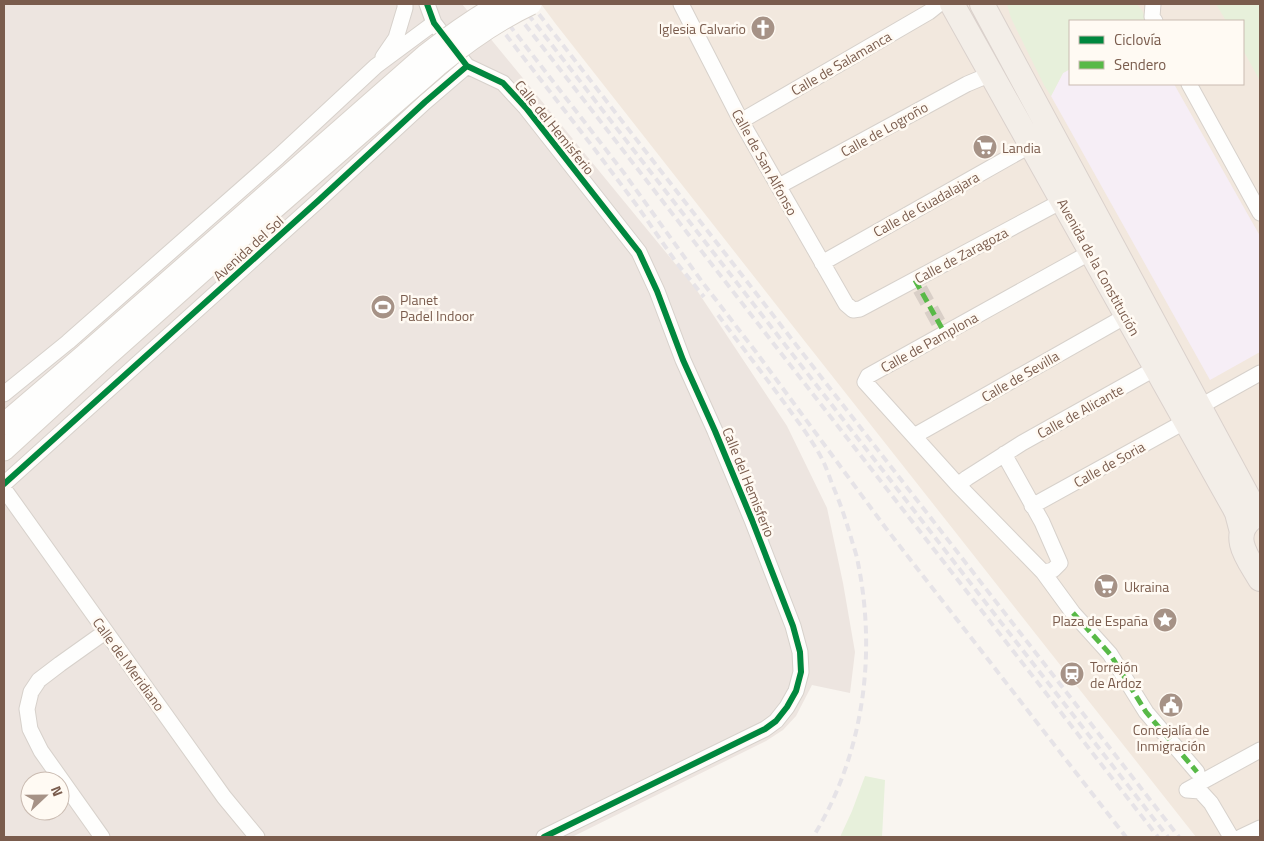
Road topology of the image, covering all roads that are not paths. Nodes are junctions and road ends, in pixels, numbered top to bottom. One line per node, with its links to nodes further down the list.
1 (405, 4): 12 (street)
2 (427, 4): 11 (street)
3 (500, 4): 25 (main road, Avenida del Sol, bridge)
4 (531, 4): 25 (main road, Avenida del Sol, bridge)
5 (681, 4): 16 (street, Calle de San Alfonso)
6 (939, 4): 16 (street, Calle de Salamanca)
7 (952, 4): 14 (main road, Avenida de la Constitución)
8 (1153, 4): 10 (street)
9 (987, 7): 31 (main road, Avenida de la Constitución)
10 (1154, 20)
11 (434, 23): 12 (street); 13 (street)
12 (376, 66): 29 (street)
13 (468, 66): 36 (street, Avenida del Sol); 50 (street, Calle del Hemisferio)
14 (991, 74): 17 (main road, Avenida de la Constitución); 18 (street, Calle de Logroño)
15 (1190, 85): 20 (street)
16 (741, 121): 18 (street, Calle de San Alfonso)
17 (1030, 145): 19 (main road, Avenida de la Constitución); 22 (street, Calle de Guadalajara)
18 (779, 186): 22 (street, Calle de San Alfonso)
19 (1062, 201): 21 (main road, Avenida de la Constitución); 23 (street, Calle de Zaragoza)
20 (1260, 213)
21 (1091, 252): 24 (main road, Avenida de la Constitución); 33 (street, Calle de Pamplona)
22 (822, 263): 23 (street, Calle de San Alfonso)
23 (860, 309)
24 (1126, 316): 26 (main road, Avenida de la Constitución); 33 (street, Calle de Sevilla)
25 (93, 358): 28 (main road, Avenida del Sol); 34 (main road, Avenida del Sol)
26 (1156, 368): 31 (main road, Avenida de la Constitución); 35 (street, Calle de Alicante)
27 (1260, 373): 31 (street, Calle de Soria)
28 (53, 381): 30 (street); 32 (main road, Avenida del Sol)
29 (4, 394)
30 (4, 412)
31 (1193, 414): 39 (street, Calle de Soria); 40 (main road, Avenida de la Constitución); 41 (main road, Avenida de la Constitución)
32 (4, 424)
33 (914, 436): 37 (street, Calle de Pamplona)
34 (4, 450)
35 (1004, 454): 37 (street, Calle de Alicante); 39 (street)
36 (4, 484)
37 (958, 485): 42 (street, Calle de Pamplona)
38 (4, 489): 44 (street, Calle del Meridiano)
39 (1032, 506): 42 (street)
40 (1260, 515): 41 (main road)
41 (1242, 532): 43 (main road)
42 (1043, 572): 46 (street, Calle de Pamplona)
43 (1260, 579)
44 (105, 632): 48 (street); 49 (street, Calle del Meridiano)
45 (1260, 750): 51 (street)
46 (1197, 772)
47 (1260, 828): 52 (street)
48 (102, 837)
49 (257, 837)
50 (544, 837)
51 (1231, 837)
52 (1241, 837)

